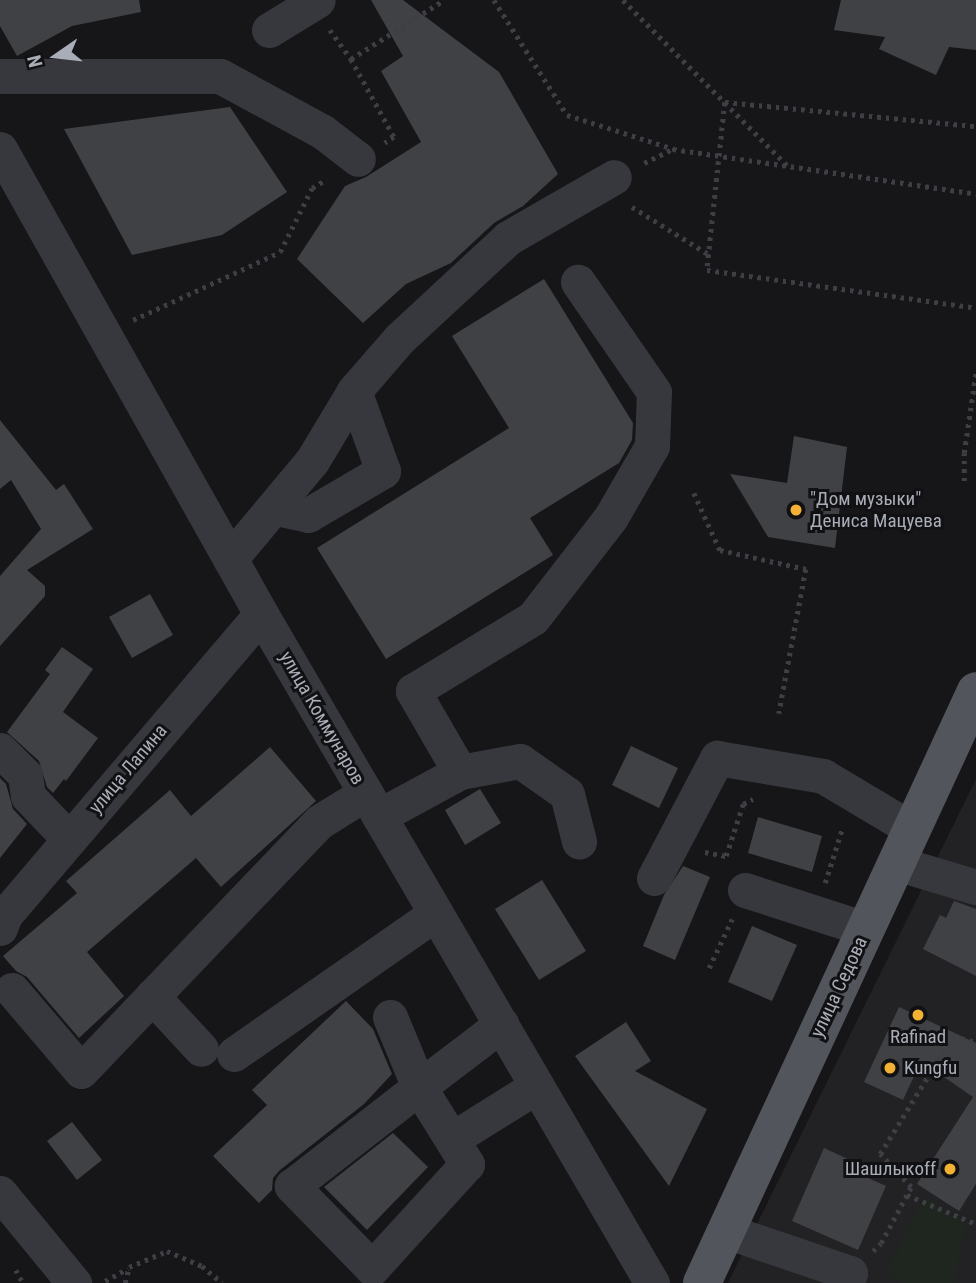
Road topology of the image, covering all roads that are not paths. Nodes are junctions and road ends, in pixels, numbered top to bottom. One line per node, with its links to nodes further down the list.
1 (315, 2): 2 (street)
2 (269, 30)
3 (0, 76): 5 (street)
4 (0, 149): 10 (street, улица Коммунаров)
5 (358, 159)
6 (606, 182): 8 (street)
7 (578, 282): 14 (street)
8 (354, 391): 9 (street); 9 (street)
9 (276, 508): 10 (street)
10 (230, 559): 11 (street, улица Коммунаров)
11 (261, 614): 15 (street, улица Коммунаров); 17 (street, улица Лапина)
12 (976, 691): 16 (main road, улица Седова)
13 (0, 750): 17 (street)
14 (460, 772): 15 (street); 18 (street)
15 (372, 804): 23 (street, улица Коммунаров); 27 (street)
16 (912, 829): 19 (main road, улица Седова); 20 (street)
17 (69, 839): 24 (street, улица Лапина)
18 (579, 841)
19 (896, 863): 21 (street); 25 (main road, улица Седова)
20 (654, 878)
21 (976, 887)
22 (745, 890): 25 (street)
23 (436, 913): 27 (street); 29 (street, улица Коммунаров)
24 (0, 928)
25 (866, 929): 34 (main road, улица Седова)
26 (12, 990): 27 (street)
27 (152, 996)
28 (390, 1017): 31 (street)
29 (501, 1024): 30 (street, улица Коммунаров); 31 (street)
30 (537, 1086): 32 (street); 37 (street, улица Коммунаров)
31 (419, 1087): 32 (street); 32 (street)
32 (452, 1139)
33 (0, 1193): 36 (street)
34 (726, 1231): 35 (street); 38 (main road, улица Седова)
35 (848, 1278)
36 (74, 1283)
37 (652, 1283)
38 (702, 1283)

